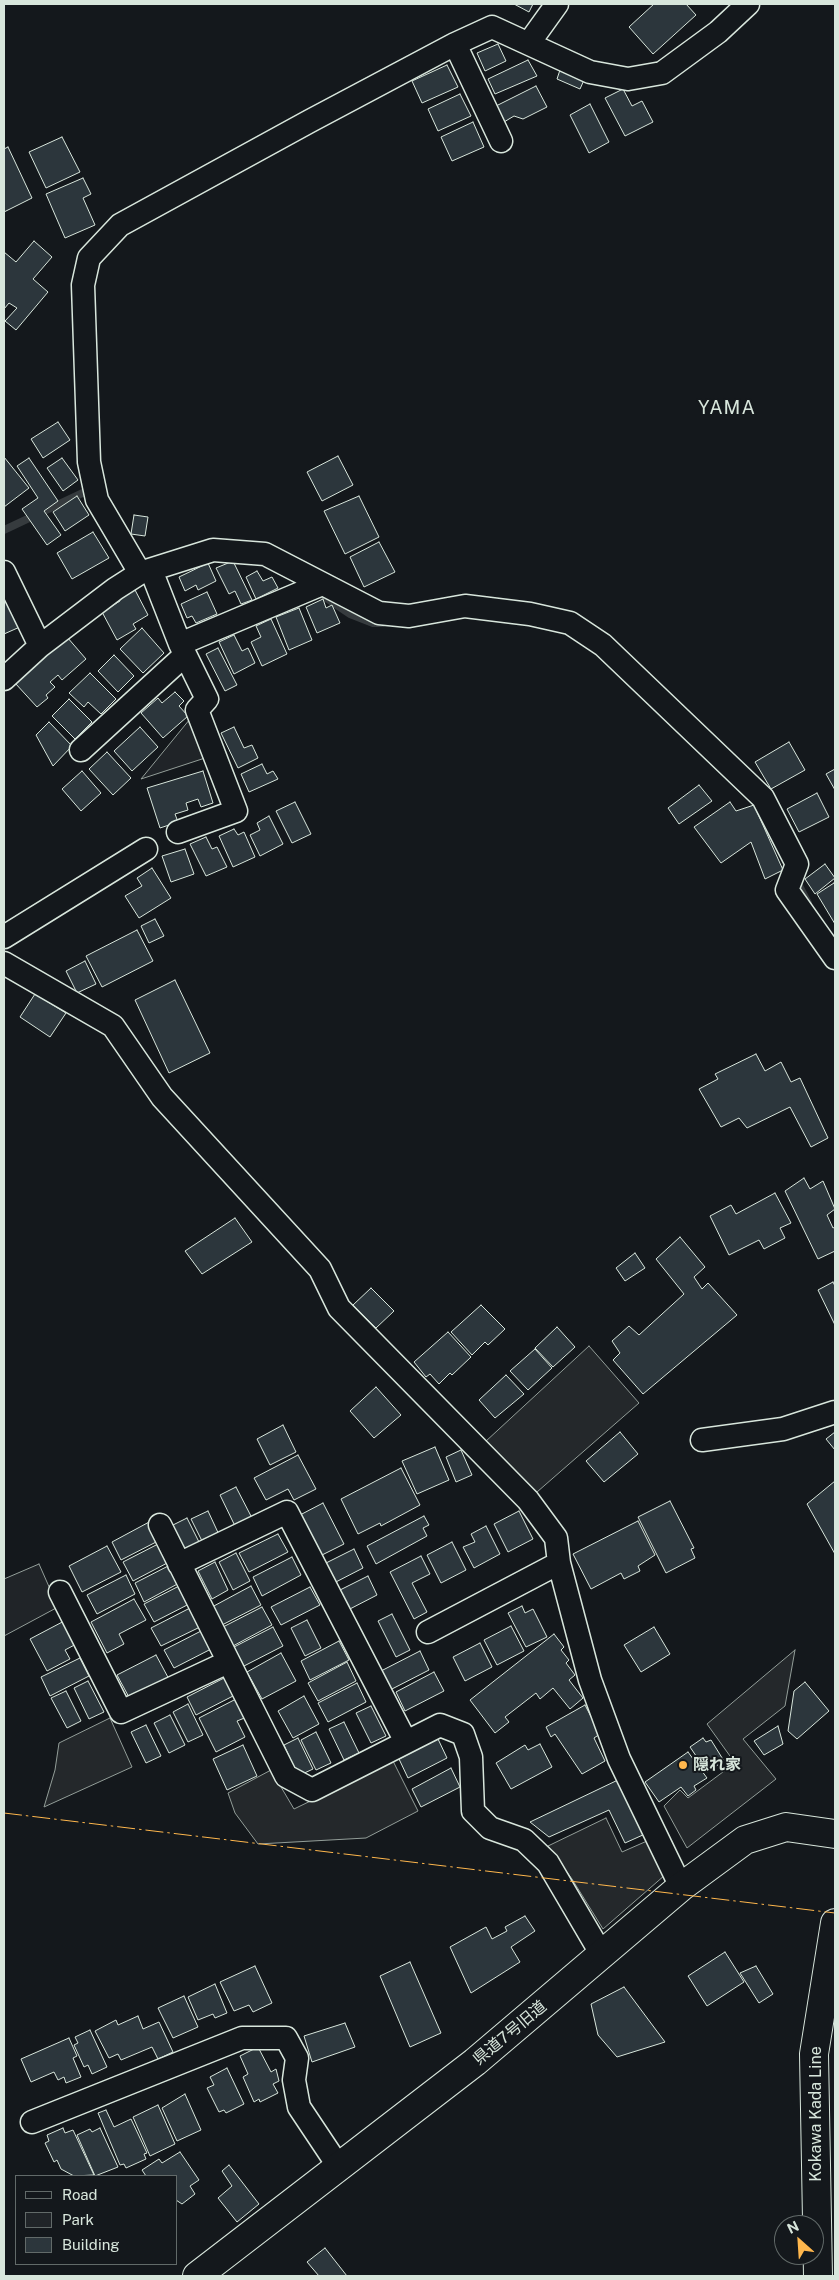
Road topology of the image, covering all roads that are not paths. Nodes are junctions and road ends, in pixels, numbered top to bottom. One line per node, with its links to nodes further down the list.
1 (557, 4): 3 (street)
2 (748, 4): 3 (street)
3 (529, 43): 4 (street)
4 (455, 44): 5 (street); 6 (street)
5 (501, 141)
6 (146, 571): 8 (street); 9 (street); 10 (street)
7 (4, 572): 9 (street)
8 (322, 584): 10 (street); 16 (street)
9 (40, 646): 11 (street)
10 (182, 650): 12 (street); 13 (street)
11 (4, 679)
12 (81, 750)
13 (178, 832)
14 (146, 849): 15 (street)
15 (4, 937)
16 (835, 958)
17 (4, 963): 21 (street)
18 (835, 1412): 19 (street)
19 (702, 1440)
20 (160, 1525): 22 (street)
21 (559, 1563): 24 (street); 28 (street)
22 (179, 1564): 25 (street); 26 (street)
23 (60, 1592): 25 (street)
24 (428, 1632)
25 (228, 1662): 26 (street)
26 (406, 1742): 30 (street)
27 (835, 1834): 28 (street, 県道7号旧道)
28 (681, 1887): 30 (street, 県道7号旧道)
29 (835, 1923): 34 (street, Kokawa Kada Line)
30 (602, 1955): 32 (street, 県道7号旧道)
31 (32, 2122): 32 (street)
32 (339, 2167): 33 (street, 県道7号旧道)
33 (196, 2276)
34 (818, 2276)

